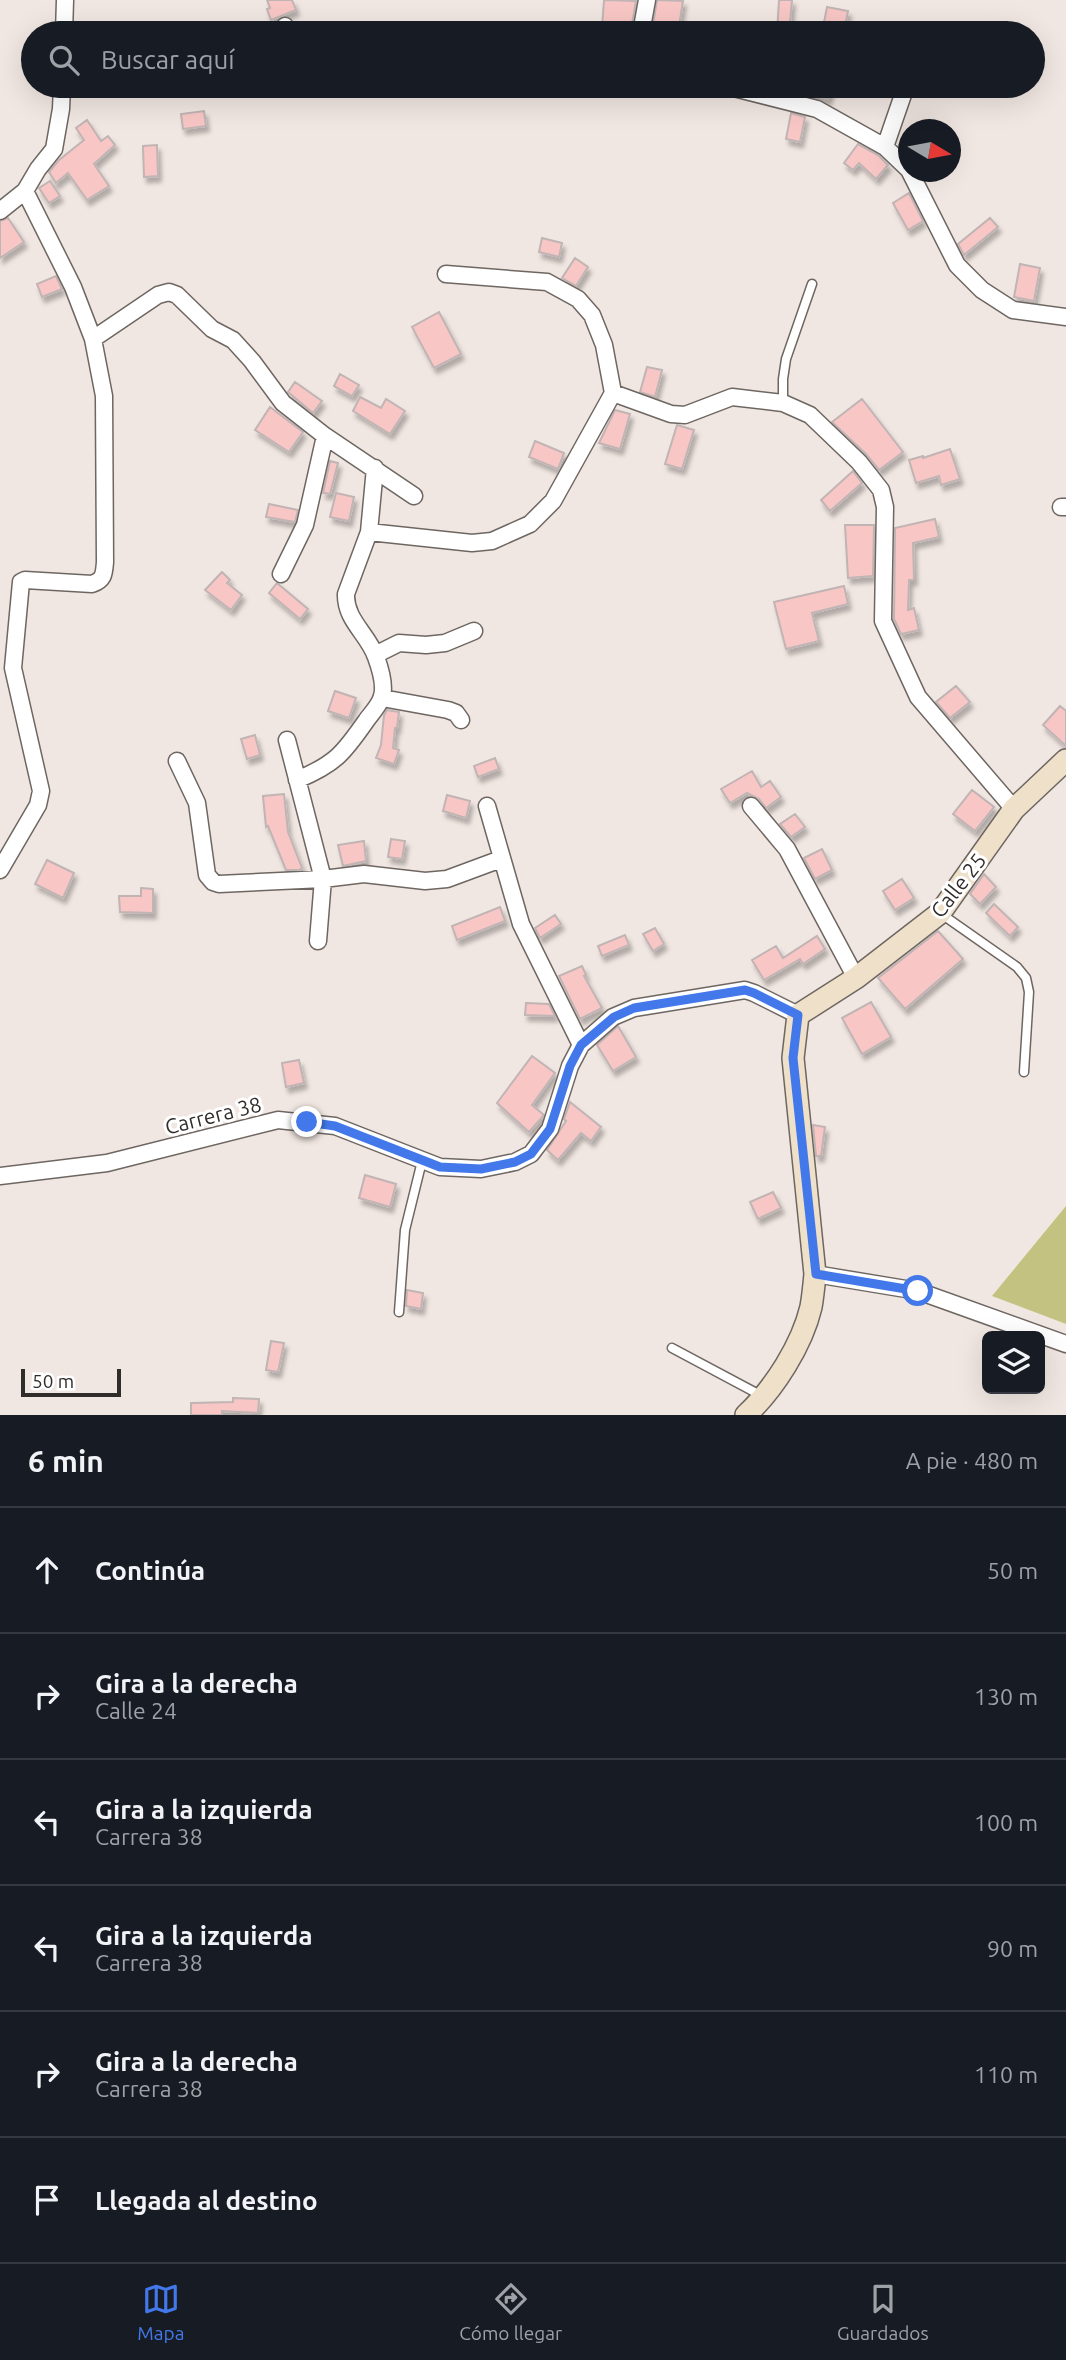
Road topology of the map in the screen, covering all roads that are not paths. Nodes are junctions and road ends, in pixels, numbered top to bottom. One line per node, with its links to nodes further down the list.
1 (65, 0): 3 (street)
2 (647, 0): 4 (street)
3 (64, 21)
4 (643, 21)
5 (61, 98): 11 (street)
6 (772, 98): 8 (street)
7 (902, 98): 8 (street)
8 (886, 147): 9 (street)
9 (898, 159)
10 (915, 182): 15 (street)
11 (25, 191): 12 (street); 16 (street)
12 (0, 211)
13 (446, 274): 17 (street)
14 (812, 284): 18 (lane)
15 (1066, 317)
16 (93, 339): 19 (street); 36 (street)
17 (613, 393): 18 (street); 22 (street)
18 (783, 403): 34 (street)
19 (325, 436): 20 (street); 23 (street)
20 (375, 468): 21 (street); 22 (street)
21 (414, 496)
22 (369, 532): 25 (street)
23 (281, 574)
24 (474, 631): 25 (street)
25 (375, 654): 26 (street)
26 (382, 698): 27 (street); 31 (street)
27 (461, 720)
28 (287, 740): 31 (street)
29 (1066, 760): 34 (street, Calle 25)
30 (177, 761): 37 (street)
31 (297, 780): 37 (street)
32 (487, 806): 35 (street)
33 (751, 807): 40 (street)
34 (1014, 809): 38 (street, Calle 25)
35 (501, 859): 37 (street); 42 (street)
36 (0, 870)
37 (323, 879): 39 (street)
38 (940, 913): 40 (street, Calle 25); 43 (lane)
39 (318, 941)
40 (856, 978): 41 (street, Calle 25)
41 (798, 1015): 42 (street, Carrera 38); 46 (street)
42 (581, 1045): 44 (street, Carrera 38)
43 (1024, 1072)
44 (422, 1161): 45 (street, Carrera 38); 47 (lane)
45 (0, 1176)
46 (816, 1274): 48 (street); 50 (street)
47 (400, 1312)
48 (1066, 1344)
49 (672, 1348): 50 (lane)
50 (765, 1398): 51 (street)
51 (746, 1415)

